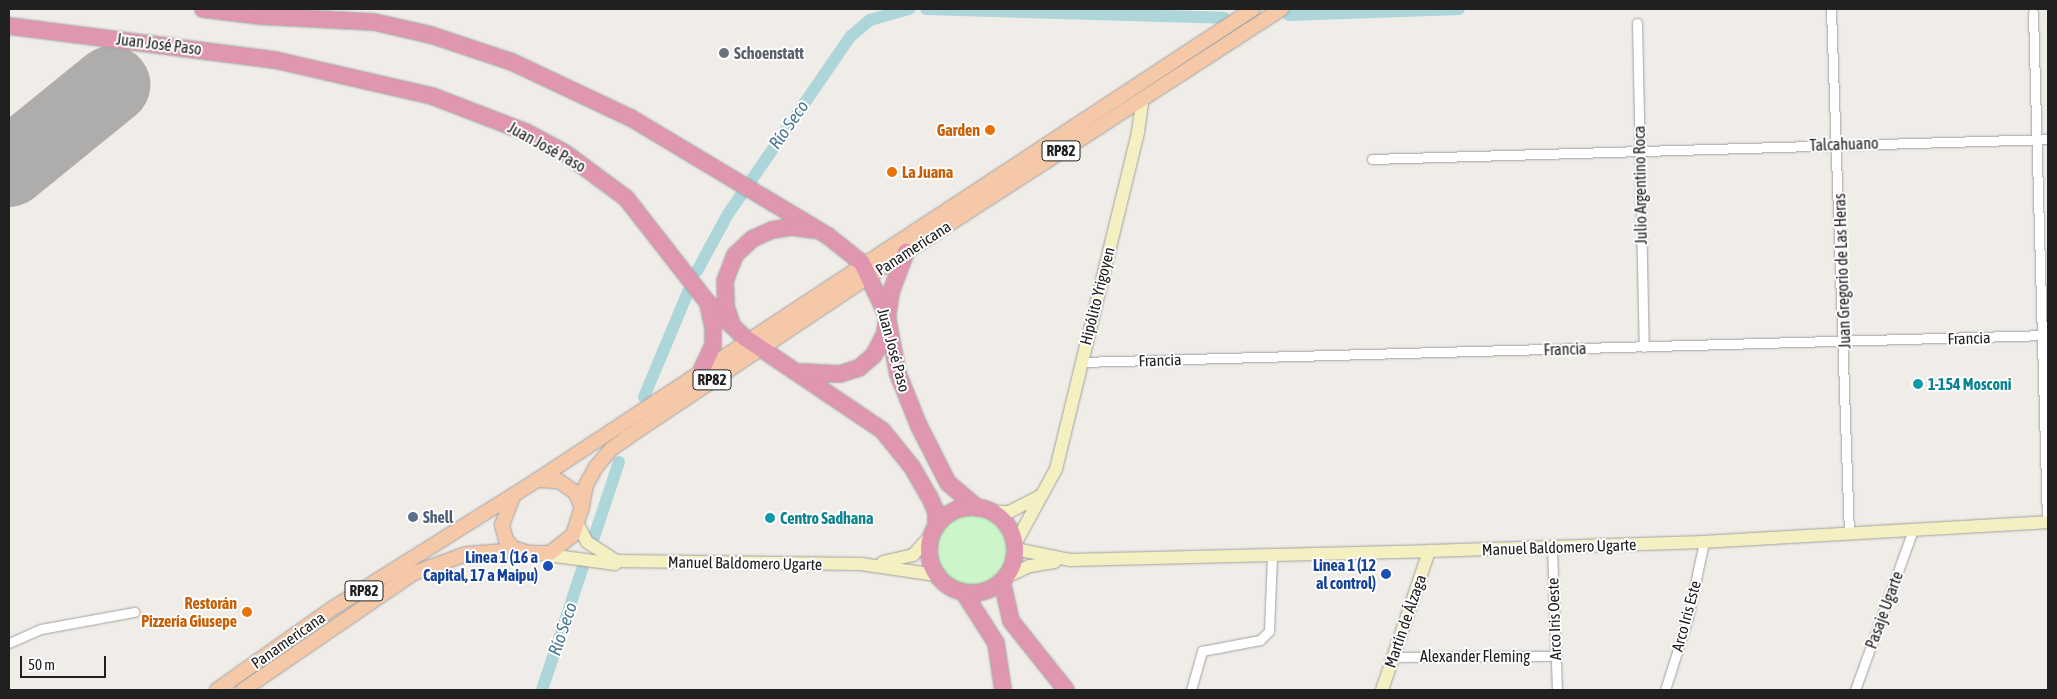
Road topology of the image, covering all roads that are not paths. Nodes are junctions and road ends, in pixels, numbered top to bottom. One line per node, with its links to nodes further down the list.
1 (203, 9): 14 (highway, Juan José Paso)
2 (1253, 9): 16 (main road, Panamericana / RP82)
3 (1831, 9): 11 (street, Juan Gregorio de Las Heras)
4 (1278, 12): 8 (main road, Panamericana / RP82)
5 (2033, 13): 10 (street)
6 (1637, 23): 12 (street, Julio Argentino Roca)
7 (9, 26): 17 (highway, Juan José Paso)
8 (1143, 98): 15 (main road, Panamericana / RP82); 24 (street, Hipólito Yrigoyen)
9 (2048, 139): 10 (street, Talcahuano)
10 (2036, 140): 11 (street, Talcahuano); 20 (street)
11 (1837, 143): 12 (street, Talcahuano); 21 (street, Juan Gregorio de Las Heras)
12 (1639, 151): 13 (street, Talcahuano); 23 (street, Julio Argentino Roca)
13 (1372, 159)
14 (820, 232): 16 (highway, Juan José Paso); 19 (highway)
15 (906, 252): 16 (main road, Panamericana / RP82); 18 (highway)
16 (866, 270): 18 (highway, Juan José Paso); 22 (main road, Panamericana / RP82)
17 (708, 303): 19 (highway, Juan José Paso); 25 (highway)
18 (887, 316): 26 (highway); 31 (highway, Juan José Paso)
19 (732, 325): 22 (highway, Juan José Paso)
20 (2044, 335): 21 (street, Francia); 32 (street)
21 (1845, 342): 23 (street, Francia); 36 (street, Juan Gregorio de Las Heras)
22 (753, 344): 25 (main road, Panamericana / RP82); 26 (highway, Juan José Paso); 30 (main road, Panamericana / RP82)
23 (1644, 347): 24 (street, Francia)
24 (1081, 362): 28 (street, Hipólito Yrigoyen)
25 (702, 369): 27 (main road, Panamericana / RP82)
26 (793, 370): 35 (highway, Juan José Paso)
27 (537, 480): 29 (main road, Panamericana / RP82); 30 (main road)
28 (1045, 493): 31 (street); 38 (street, Hipólito Yrigoyen)
29 (513, 496): 40 (main road); 54 (main road, Panamericana / RP82)
30 (582, 507): 33 (main road, Panamericana / RP82)
31 (985, 510): 35 (highway); 38 (highway)
32 (2048, 522): 34 (street, Manuel Baldomero Ugarte)
33 (578, 525): 42 (main road, Panamericana / RP82); 45 (street, Manuel Baldomero Ugarte)
34 (1913, 530): 36 (street, Manuel Baldomero Ugarte); 62 (street, Pasaje Ugarte)
35 (933, 531): 46 (street, Manuel Baldomero Ugarte); 47 (highway)
36 (1849, 534): 37 (street, Manuel Baldomero Ugarte)
37 (1704, 542): 39 (street, Manuel Baldomero Ugarte); 61 (street, Arco Iris Este)
38 (1015, 547): 44 (street, Manuel Baldomero Ugarte); 48 (highway)
39 (1552, 548): 41 (street, Manuel Baldomero Ugarte); 52 (street, Arco Iris Oeste)
40 (518, 550): 42 (main road, Panamericana / RP82); 55 (main road, Panamericana / RP82)
41 (1429, 551): 43 (street, Manuel Baldomero Ugarte); 53 (street, Martín de Álzaga)
42 (541, 554): 45 (street, Manuel Baldomero Ugarte)
43 (1272, 555): 44 (street, Manuel Baldomero Ugarte); 58 (street)
44 (1070, 560): 48 (street, Manuel Baldomero Ugarte)
45 (630, 562): 46 (street, Manuel Baldomero Ugarte)
46 (861, 564): 47 (street, Manuel Baldomero Ugarte)
47 (936, 575): 49 (highway)
48 (1004, 579): 49 (highway); 57 (highway)
49 (964, 593): 56 (highway)
50 (134, 612): 51 (street)
51 (9, 643)
52 (1555, 656): 53 (street, Alexander Fleming); 60 (street, Arco Iris Oeste)
53 (1394, 657): 59 (street, Martín de Álzaga)
54 (217, 690)
55 (243, 690)
56 (1002, 690)
57 (1066, 690)
58 (1191, 690)
59 (1382, 690)
60 (1557, 690)
61 (1665, 690)
62 (1855, 690)

